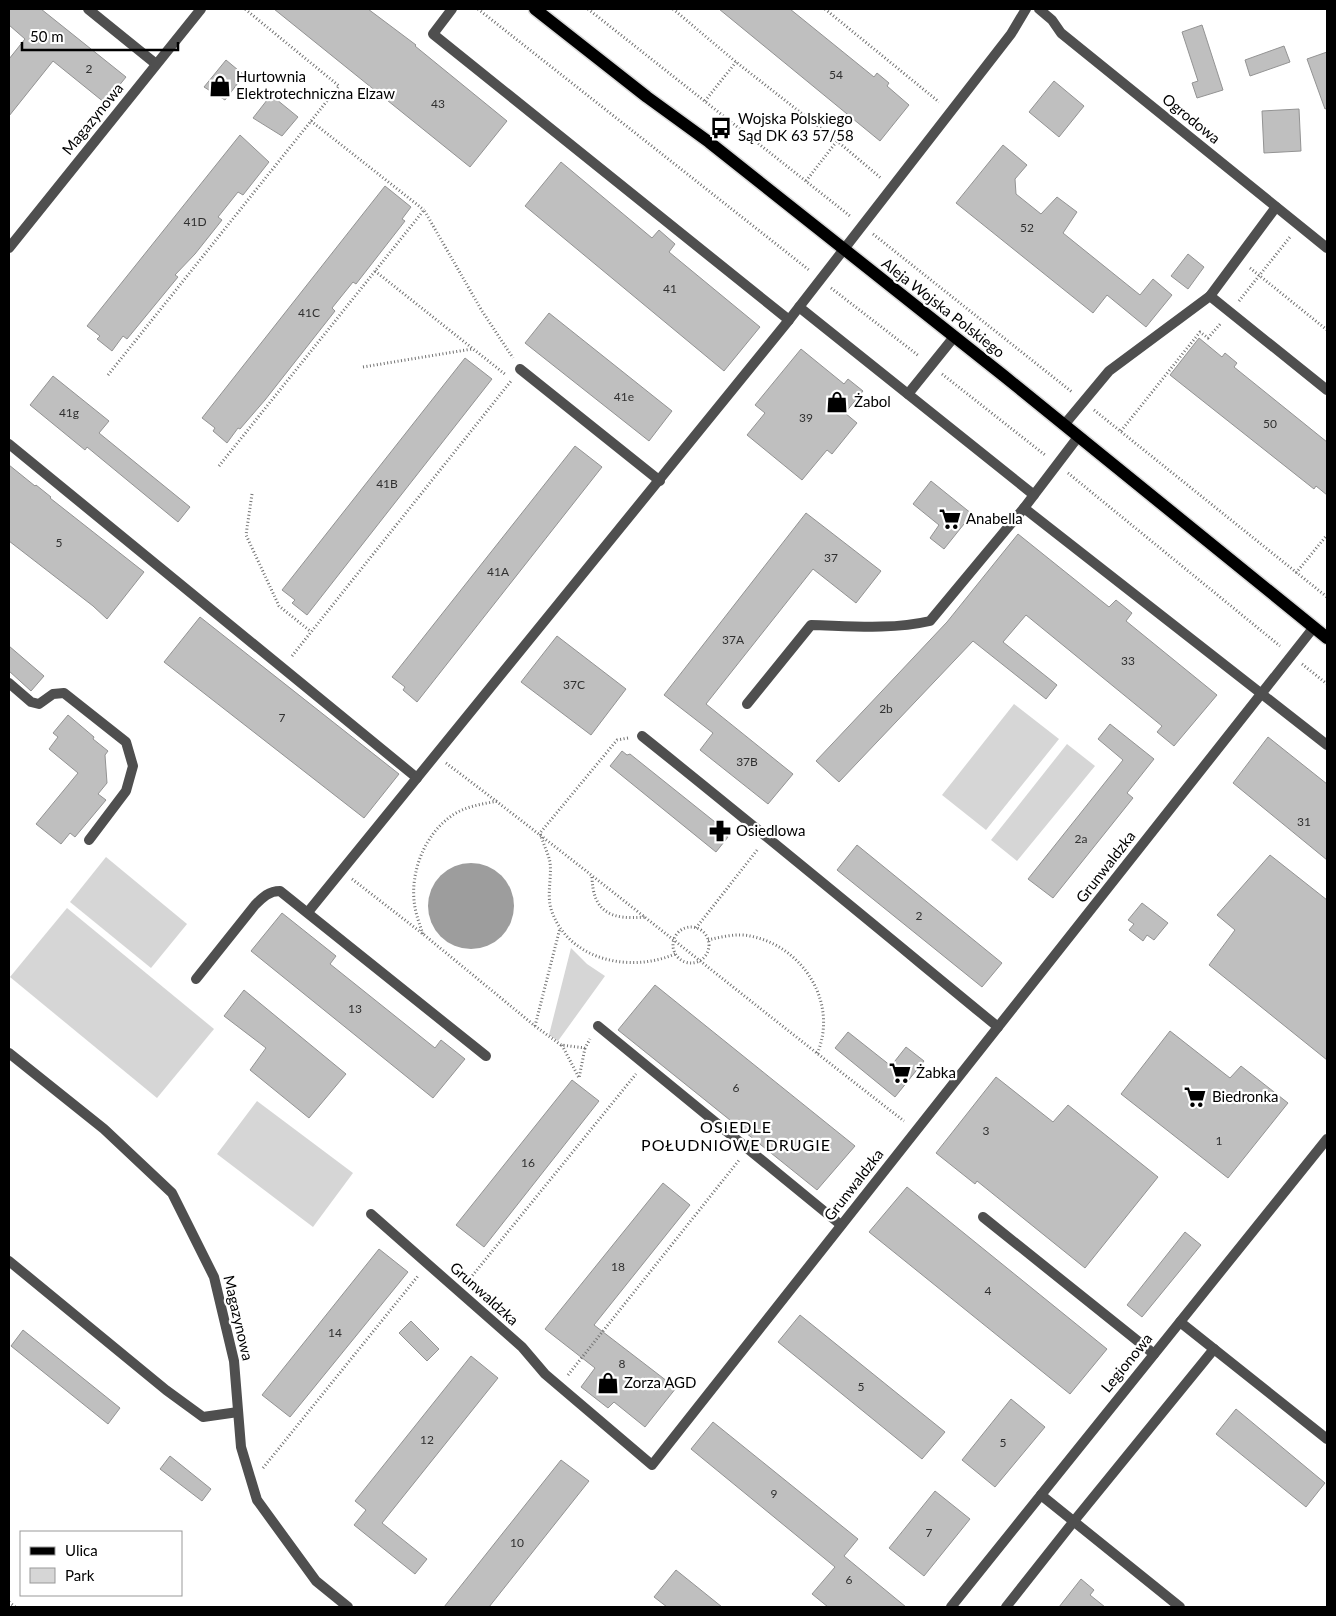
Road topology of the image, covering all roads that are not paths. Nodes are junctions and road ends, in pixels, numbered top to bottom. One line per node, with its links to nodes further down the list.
1 (88, 9): 7 (street)
2 (201, 9): 7 (street, Magazynowa)
3 (452, 9): 14 (street)
4 (535, 9): 11 (main road, Aleja Wojska Polskiego)
5 (1026, 9): 11 (street)
6 (1039, 9): 8 (street, Ogrodowa)
7 (156, 64): 9 (street, Magazynowa)
8 (1276, 207): 10 (street, Ogrodowa); 12 (street)
9 (9, 248)
10 (1327, 248)
11 (844, 249): 13 (street); 15 (main road, Aleja Wojska Polskiego)
12 (1210, 296): 17 (street); 19 (street)
13 (799, 307): 14 (street); 18 (street)
14 (789, 320): 22 (street)
15 (954, 337): 18 (street); 19 (main road, Aleja Wojska Polskiego)
16 (520, 369): 22 (street)
17 (1327, 390)
18 (908, 394): 23 (street)
19 (1064, 425): 20 (main road, Aleja Wojska Polskiego)
20 (1078, 437): 23 (street); 25 (main road, Aleja Wojska Polskiego)
21 (9, 444): 32 (street)
22 (660, 481): 32 (street)
23 (1034, 495): 24 (street)
24 (1024, 508): 28 (street); 29 (street)
25 (1314, 627): 26 (main road, Aleja Wojska Polskiego); 28 (street, Grunwaldzka)
26 (1327, 638)
27 (9, 682): 33 (street)
28 (1261, 694): 31 (street); 37 (street, Grunwaldzka)
29 (747, 704)
30 (642, 736): 37 (street)
31 (1327, 745)
32 (417, 778): 34 (street)
33 (89, 840)
34 (308, 912): 35 (street); 39 (street)
35 (196, 979)
36 (598, 1026): 43 (street)
37 (998, 1027): 43 (street, Grunwaldzka)
38 (9, 1053): 48 (street, Magazynowa)
39 (486, 1056)
40 (1327, 1139): 45 (street, Legionowa)
41 (371, 1214): 43 (street, Grunwaldzka)
42 (983, 1217): 47 (street)
43 (841, 1225)
44 (9, 1261): 48 (street)
45 (1180, 1322): 46 (street); 47 (street, Legionowa)
46 (1214, 1349): 49 (street); 51 (street)
47 (1154, 1354): 50 (street, Legionowa)
48 (238, 1412): 52 (street, Magazynowa)
49 (1327, 1439)
50 (1041, 1495): 51 (street); 53 (street, Legionowa)
51 (1074, 1521): 54 (street); 55 (street)
52 (348, 1607)
53 (951, 1607)
54 (1006, 1607)
55 (1180, 1607)

